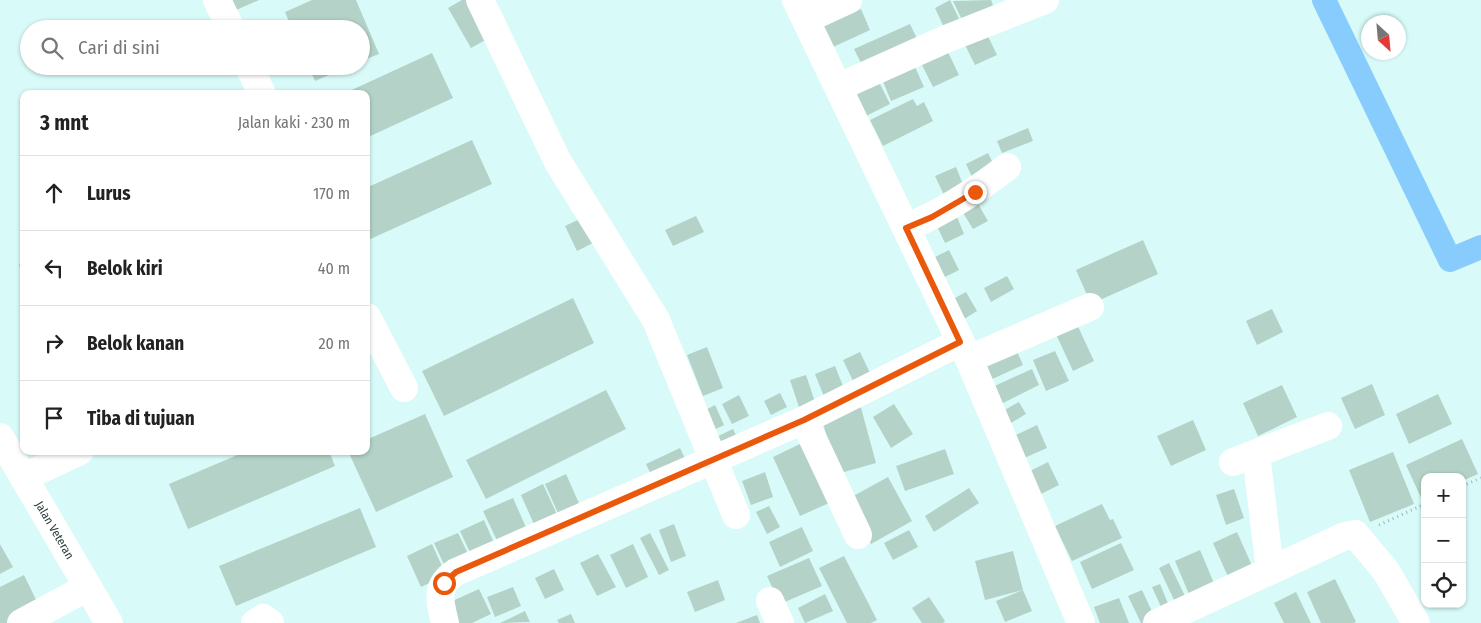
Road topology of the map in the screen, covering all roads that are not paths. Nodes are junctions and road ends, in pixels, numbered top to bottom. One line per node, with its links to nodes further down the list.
1 (218, 0): 6 (street)
2 (480, 0): 20 (street)
3 (848, 0): 5 (street)
4 (1045, 0): 8 (street)
5 (801, 10): 8 (street)
6 (227, 20)
7 (253, 75): 9 (street)
8 (839, 87): 11 (street)
9 (260, 90)
10 (1007, 167): 11 (street)
11 (906, 228): 14 (street)
12 (1090, 307): 14 (street)
13 (370, 323): 15 (street)
14 (964, 350): 16 (street); 32 (street)
15 (404, 388)
16 (804, 420): 20 (street); 23 (street)
17 (1328, 426): 24 (street)
18 (0, 436): 21 (street, Jalan Veteran)
19 (71, 455): 21 (street)
20 (713, 459): 22 (street); 31 (street)
21 (24, 477): 25 (street, Jalan Veteran)
22 (736, 515)
23 (858, 535)
24 (1270, 570): 26 (street); 34 (street)
25 (88, 587): 27 (street); 28 (street, Jalan Veteran)
26 (1188, 616): 33 (street)
27 (21, 623)
28 (108, 623)
29 (255, 623): 30 (street)
30 (270, 623)
31 (445, 623)
32 (1081, 623)
33 (1157, 623)
34 (1416, 623)

